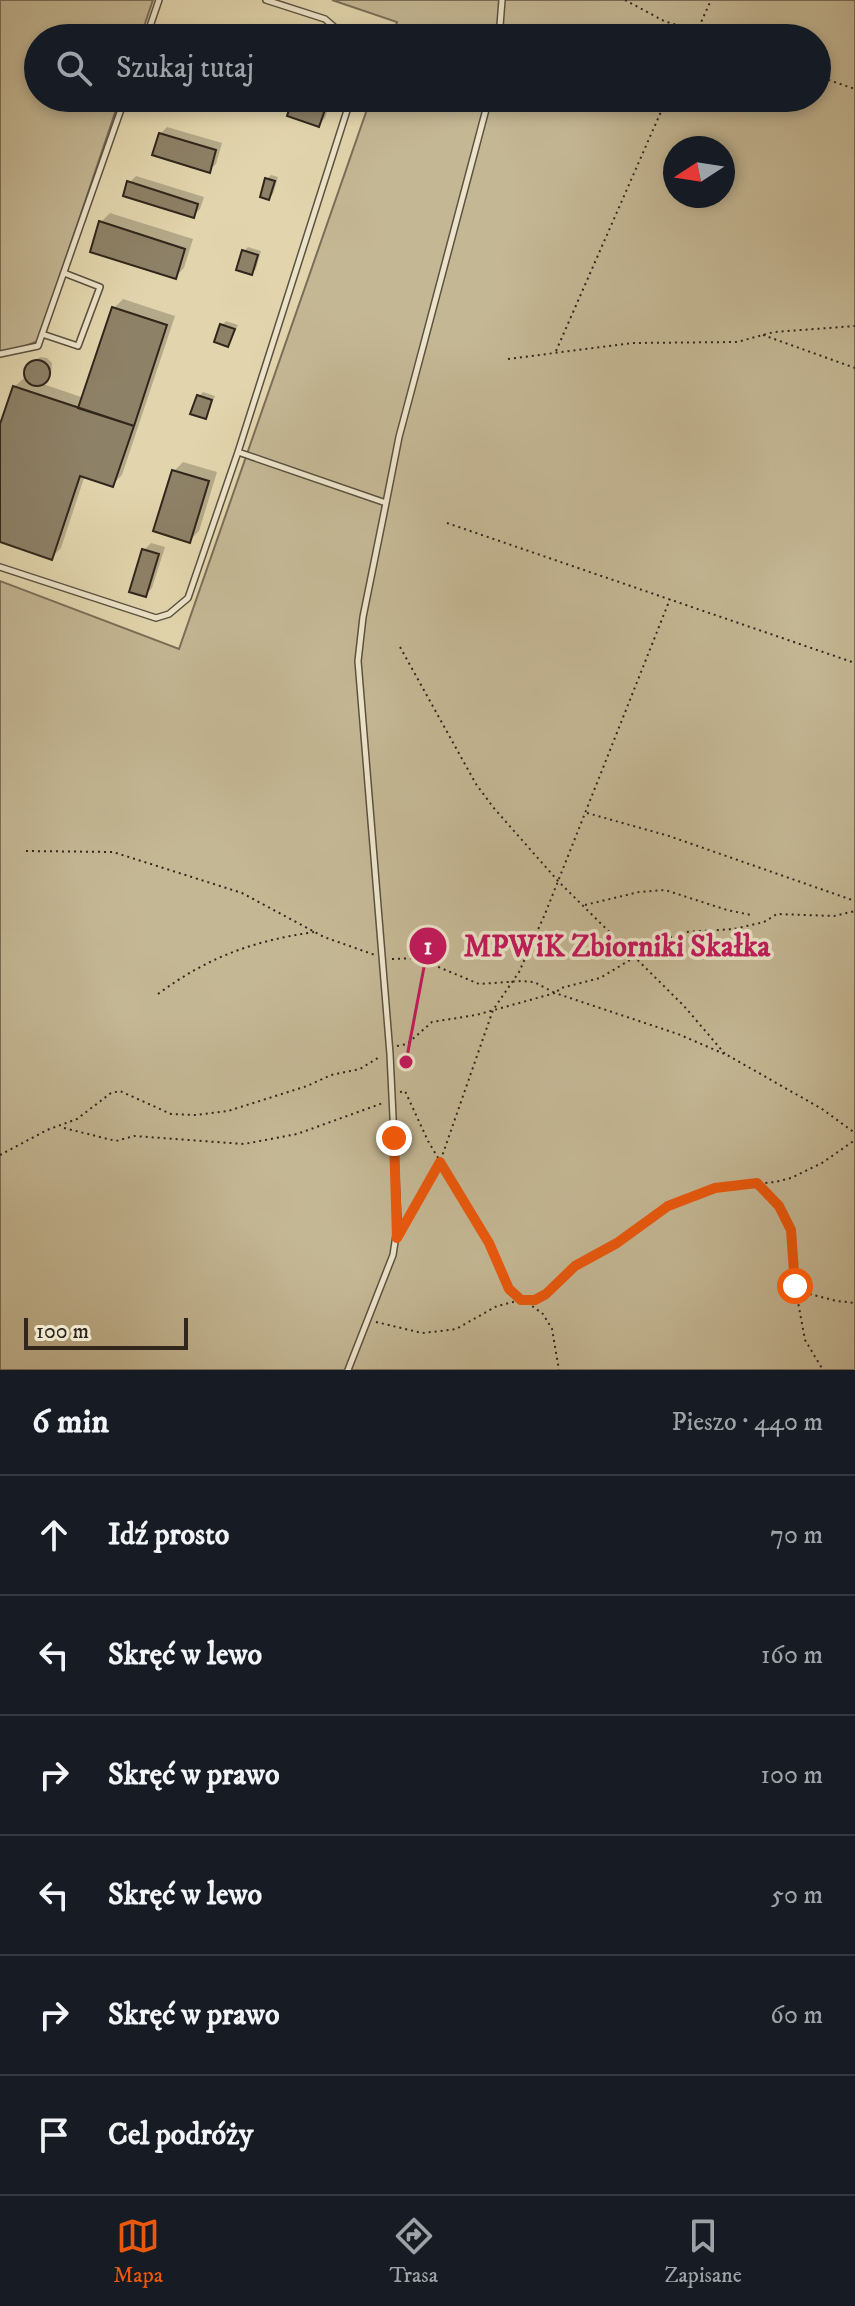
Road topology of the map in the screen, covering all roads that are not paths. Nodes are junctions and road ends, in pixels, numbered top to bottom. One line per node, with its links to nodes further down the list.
1 (159, 0): 4 (lane)
2 (266, 0): 5 (lane)
3 (502, 0): 6 (lane)
4 (151, 24)
5 (331, 24)
6 (500, 24)
7 (120, 112): 10 (lane)
8 (347, 112): 13 (lane)
9 (485, 112): 14 (lane)
10 (64, 273): 11 (lane); 11 (lane)
11 (42, 334): 12 (lane)
12 (0, 354)
13 (238, 452): 14 (lane); 15 (lane)
14 (386, 503): 16 (lane)
15 (0, 567)
16 (348, 1370)

